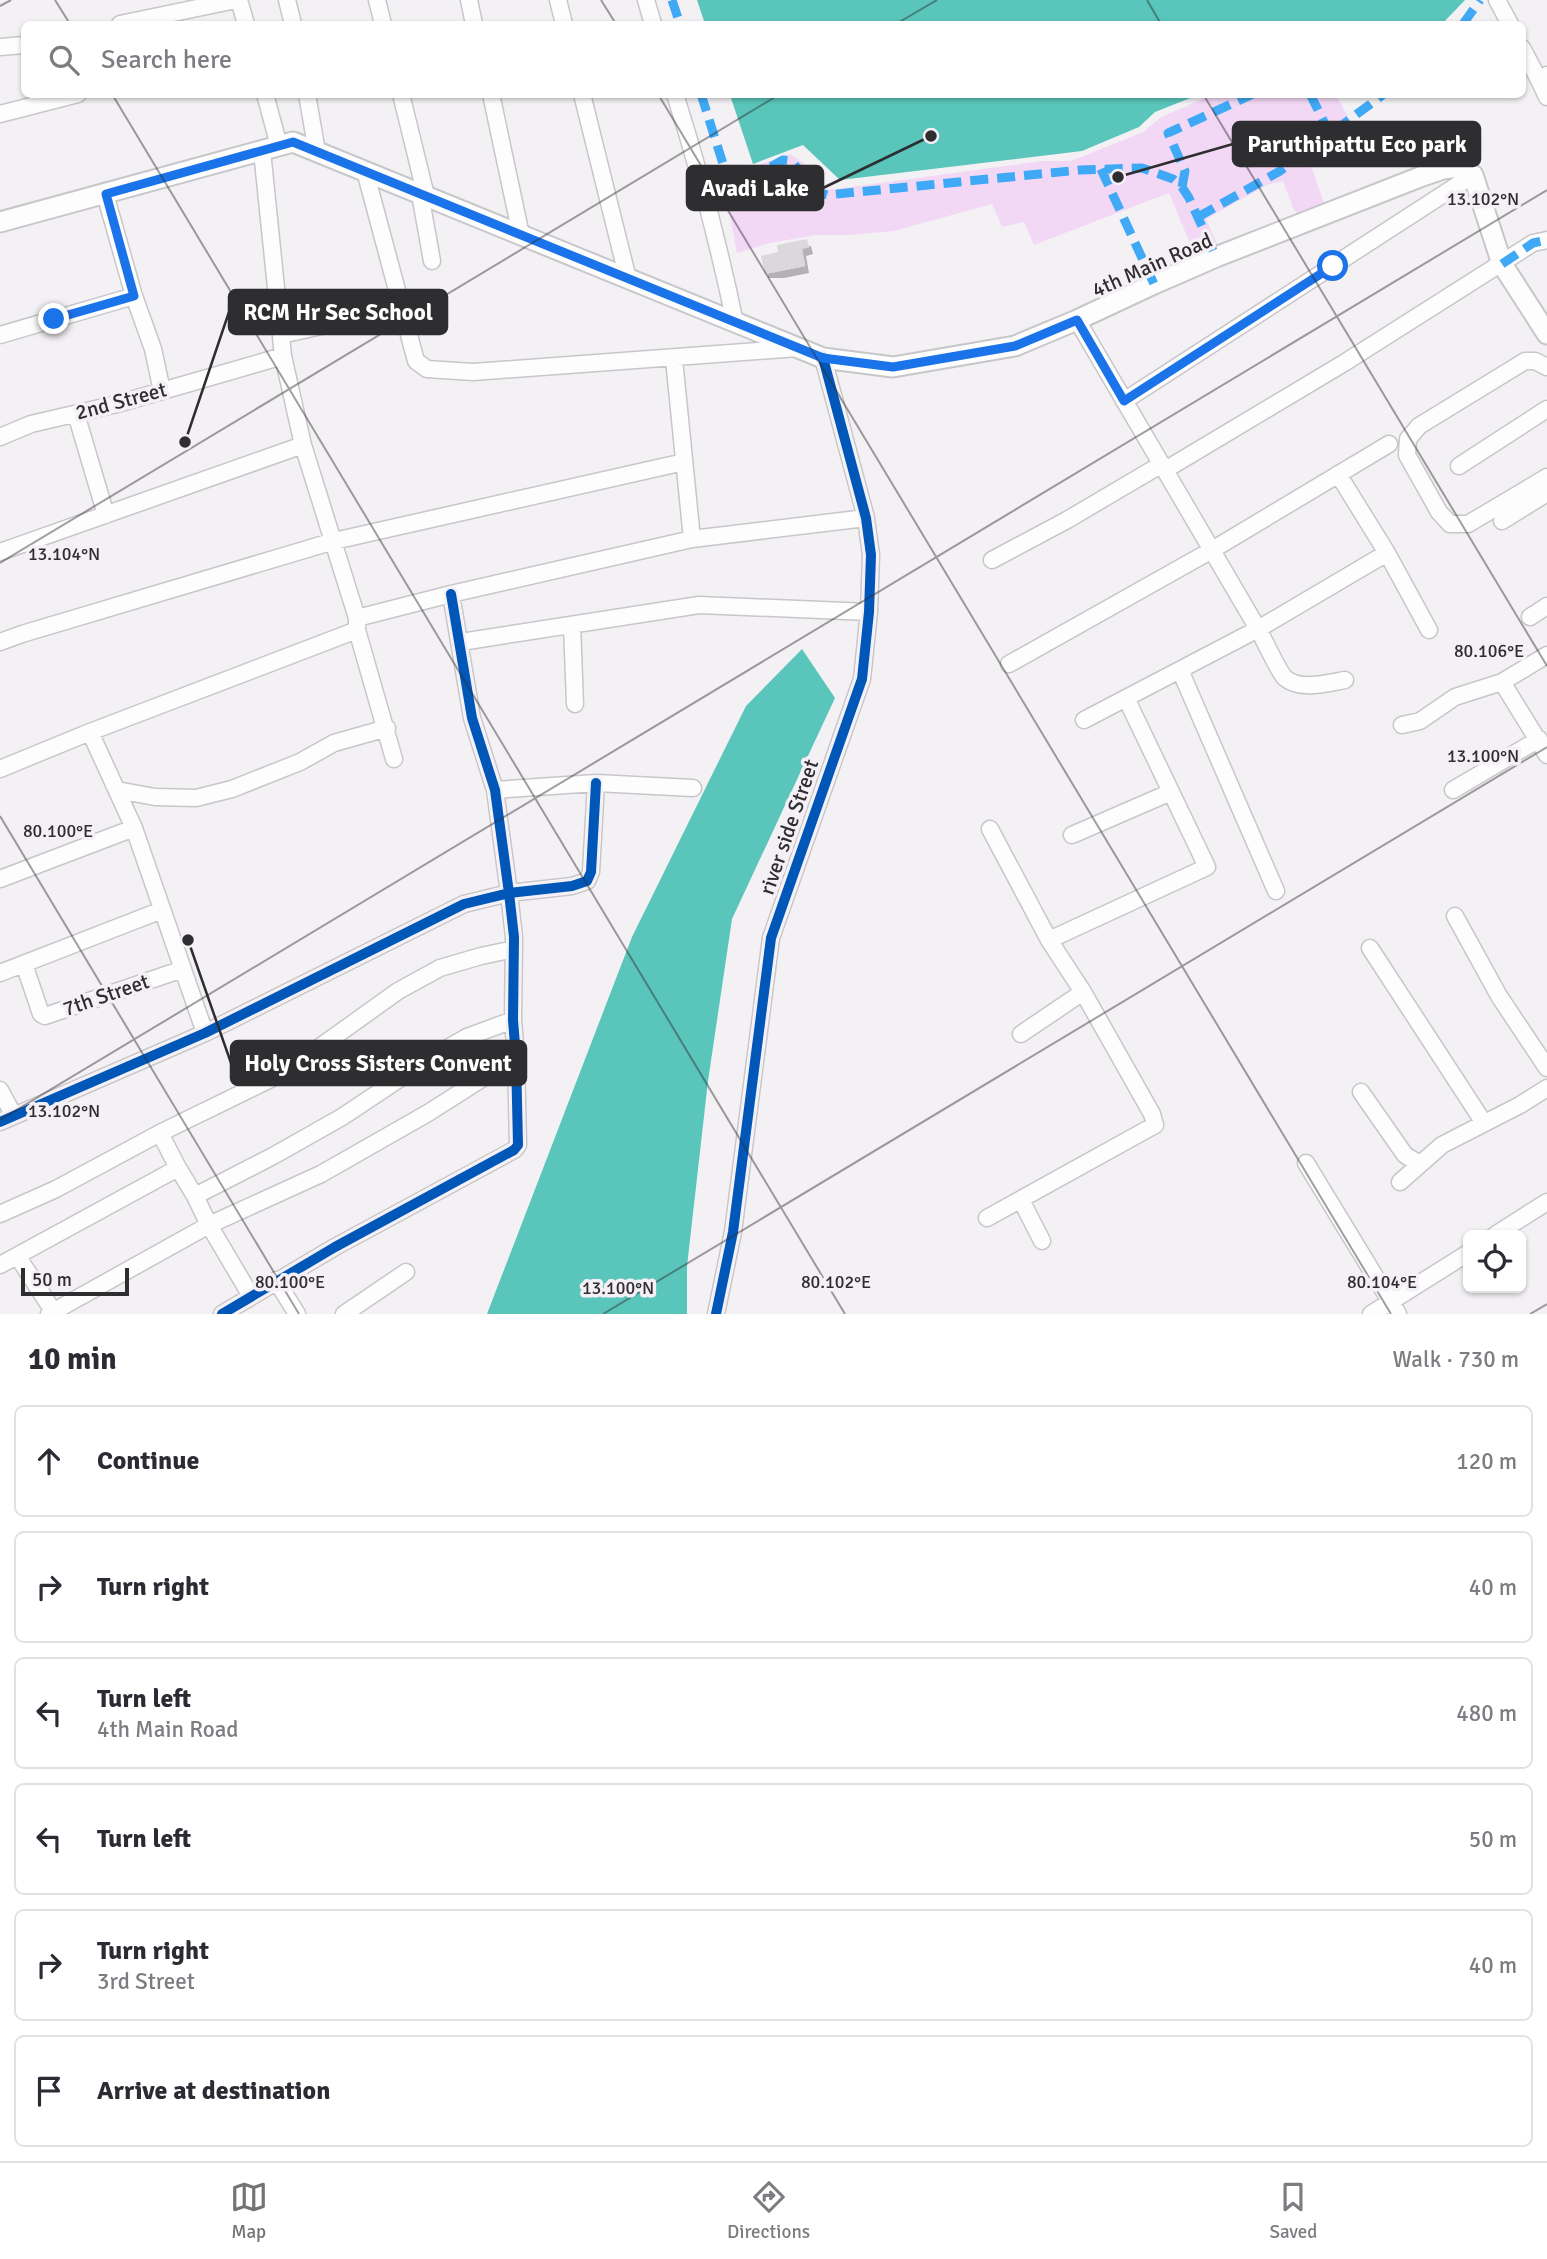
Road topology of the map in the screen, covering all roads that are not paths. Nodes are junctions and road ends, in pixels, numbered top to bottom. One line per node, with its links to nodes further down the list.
1 (237, 0): 8 (street); 9 (street)
2 (287, 0): 10 (street)
3 (377, 0): 11 (street)
4 (469, 0): 12 (street)
5 (558, 0): 13 (street)
6 (646, 0): 14 (street)
7 (1497, 0): 15 (street)
8 (135, 21)
9 (245, 21)
10 (292, 21)
11 (382, 21)
12 (473, 21)
13 (563, 21)
14 (652, 21)
15 (1508, 21)
16 (21, 45): 17 (street)
17 (0, 47)
18 (1526, 54): 19 (street)
19 (1543, 78): 20 (street)
20 (1547, 97)
21 (62, 98): 28 (street)
22 (265, 98): 29 (street)
23 (308, 98): 30 (street)
24 (402, 98): 34 (street)
25 (492, 98): 36 (street)
26 (583, 98): 40 (street)
27 (676, 98): 44 (street)
28 (0, 114)
29 (271, 148): 30 (main road, 4th Main Road); 33 (main road, 4th Main Road); 47 (street)
30 (317, 152): 31 (main road, 4th Main Road)
31 (365, 172): 34 (main road, 4th Main Road); 42 (street)
32 (1472, 175): 39 (main road); 43 (main road, 4th Main Road); 54 (street)
33 (106, 194): 35 (main road, 4th Main Road); 41 (street)
34 (423, 195): 36 (main road, 4th Main Road); 38 (street)
35 (0, 222)
36 (521, 235): 40 (main road, 4th Main Road)
37 (1547, 240): 39 (street)
38 (432, 261)
39 (1502, 264): 45 (main road); 62 (street)
40 (628, 279): 44 (main road, 4th Main Road)
41 (134, 296): 46 (street); 53 (street)
42 (403, 308): 47 (street); 51 (street)
43 (1077, 320): 50 (main road, 4th Main Road); 54 (street)
44 (735, 323): 48 (main road, 4th Main Road)
45 (1547, 334)
46 (0, 335)
47 (281, 335): 49 (street)
48 (798, 348): 50 (main road, 4th Main Road); 51 (street)
49 (283, 356): 53 (street, 2nd Street); 59 (street)
50 (823, 358): 67 (street, river side Street)
51 (674, 359): 60 (street)
52 (1547, 367): 64 (street)
53 (163, 391): 56 (street, 2nd Street)
54 (1124, 401): 62 (street)
55 (1547, 409): 61 (street)
56 (76, 414): 57 (street, 2nd Street); 66 (street)
57 (0, 437)
58 (1390, 443): 63 (street)
59 (303, 445): 66 (street); 70 (street)
60 (684, 462): 69 (street); 70 (street)
61 (1459, 466)
62 (1163, 467): 71 (street); 74 (street)
63 (1338, 474): 71 (street); 73 (street)
64 (1547, 477)
65 (1547, 493): 68 (street)
66 (106, 515): 72 (street)
67 (866, 518): 69 (street); 77 (street, river side Street)
68 (1502, 521)
69 (692, 538): 75 (street)
70 (334, 541): 79 (street); 83 (street)
71 (1212, 550): 81 (street); 86 (street)
72 (0, 552)
73 (1387, 553): 81 (street); 82 (street)
74 (992, 560)
75 (451, 593): 79 (street); 84 (street)
76 (1547, 606): 78 (street)
77 (869, 612): 80 (street); 155 (street, river side Street)
78 (1530, 617)
79 (357, 624): 94 (street); 95 (street)
80 (572, 625): 84 (street); 91 (street)
81 (1258, 629): 87 (street); 88 (street)
82 (1429, 630)
83 (0, 642)
84 (461, 642): 103 (street)
85 (1547, 655): 89 (street)
86 (1009, 664)
87 (1180, 670): 90 (street); 110 (street)
88 (1345, 680)
89 (1502, 682): 93 (street); 96 (street)
90 (1126, 698): 92 (street); 105 (street)
91 (575, 704)
92 (1084, 720)
93 (1402, 725)
94 (387, 728): 98 (street); 102 (street)
95 (90, 732): 99 (street); 102 (street)
96 (1539, 739): 97 (street); 104 (street)
97 (1547, 755)
98 (394, 759)
99 (0, 769)
100 (596, 783): 101 (street); 103 (street); 111 (street)
101 (693, 788)
102 (117, 790): 106 (street)
103 (495, 790): 111 (street)
104 (1453, 790)
105 (1171, 792): 108 (street); 114 (street)
106 (134, 828): 109 (street); 112 (street)
107 (990, 829): 114 (street)
108 (1072, 835)
109 (0, 879)
110 (1276, 891)
111 (509, 893): 116 (street); 122 (street)
112 (162, 910): 117 (street); 118 (street)
113 (1455, 916): 125 (street)
114 (1049, 940): 120 (street)
115 (1370, 948): 130 (street)
116 (514, 949): 121 (street); 131 (street)
117 (24, 964): 118 (street, 7th Street); 119 (street)
118 (183, 969): 122 (street)
119 (0, 973)
120 (1083, 992): 123 (street); 137 (street)
121 (513, 1020): 124 (street); 136 (street)
122 (205, 1033): 129 (street)
123 (1021, 1034)
124 (516, 1057): 141 (street); 148 (street)
125 (1547, 1068)
126 (1547, 1088): 130 (street)
127 (0, 1090): 129 (street)
128 (1361, 1092): 133 (street)
129 (7, 1119)
130 (1484, 1123): 133 (street)
131 (160, 1133): 134 (street); 139 (street)
132 (1306, 1163): 150 (street)
133 (1420, 1164): 135 (street)
134 (178, 1168): 136 (street); 144 (street)
135 (1400, 1182)
136 (195, 1196): 141 (street)
137 (1021, 1199): 140 (street); 143 (street)
138 (1547, 1202): 142 (street)
139 (0, 1214)
140 (987, 1218)
141 (209, 1225): 149 (street); 151 (street)
142 (1503, 1230)
143 (1042, 1241)
144 (18, 1257): 146 (street); 151 (street)
145 (1463, 1257): 150 (street)
146 (0, 1265)
147 (405, 1272): 154 (street)
148 (276, 1280): 149 (street); 153 (street)
149 (251, 1296): 152 (street)
150 (1394, 1308): 156 (street)
151 (52, 1313)
152 (222, 1314)
153 (297, 1314)
154 (344, 1314)
155 (716, 1314)
156 (1371, 1314)

